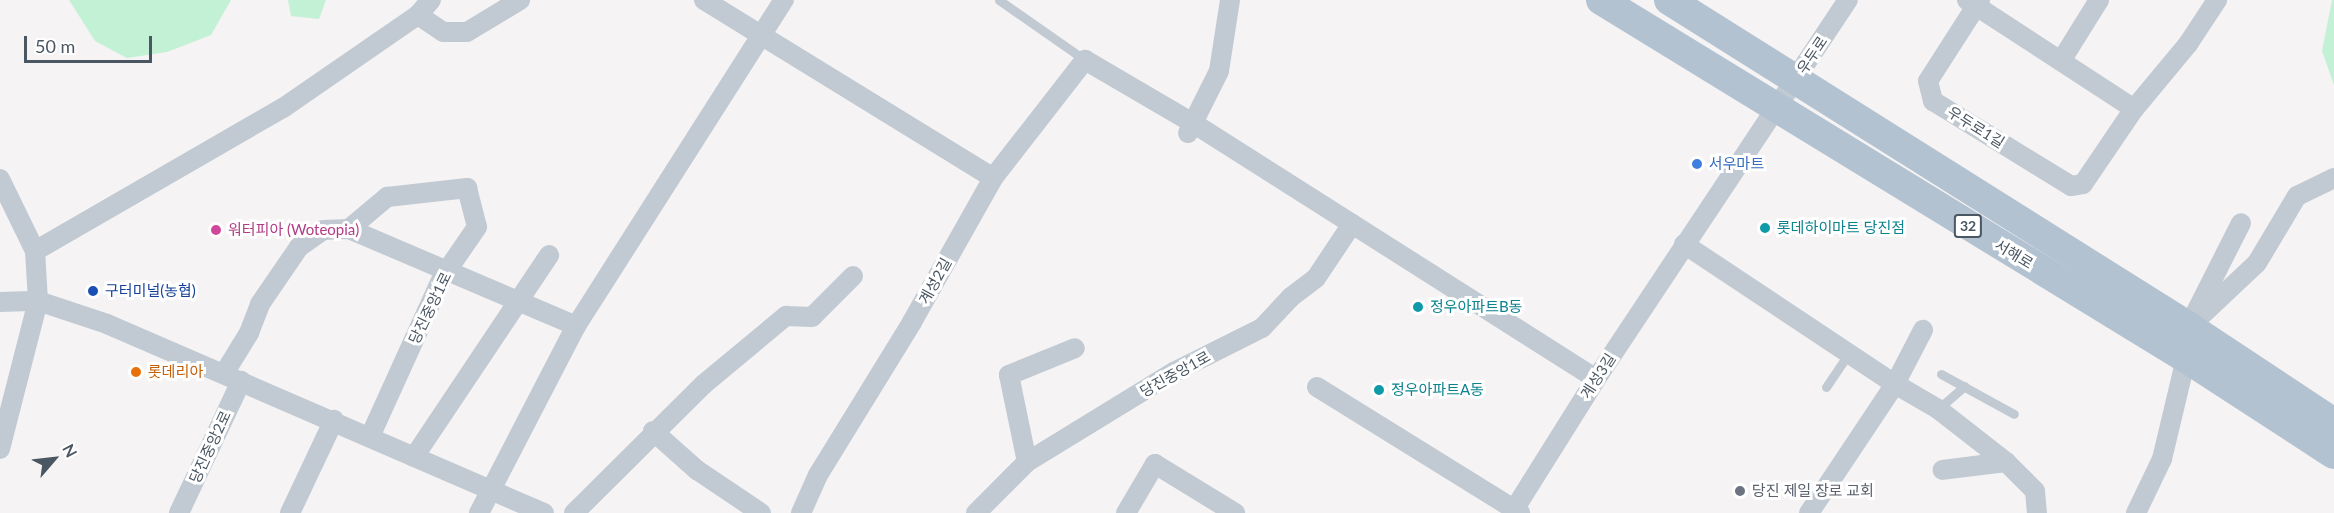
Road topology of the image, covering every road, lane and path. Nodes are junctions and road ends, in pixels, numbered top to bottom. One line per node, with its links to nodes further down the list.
1 (431, 0): 13 (street)
2 (520, 0): 13 (street)
3 (704, 0): 14 (street)
4 (784, 0): 14 (street)
5 (999, 0): 15 (lane)
6 (1230, 0): 20 (street)
7 (1601, 0): 19 (main road, 서해로 / 32)
8 (1669, 0): 17 (main road, 서해로)
9 (1848, 0): 17 (street, 우두로)
10 (2099, 0): 16 (street)
11 (2217, 0): 18 (street)
12 (1974, 2): 16 (street, 우두로1길); 18 (street, 우두로1길)
13 (418, 15): 28 (street)
14 (763, 36): 21 (street); 35 (street)
15 (1085, 60): 20 (street); 21 (street, 계성2길)
16 (2061, 61): 18 (street, 우두로1길)
17 (1795, 80): 19 (street, 우두로); 36 (main road, 서해로)
18 (2134, 109)
19 (1775, 110): 27 (street, 계성3길); 40 (main road, 서해로 / 32)
20 (1190, 129): 25 (street)
21 (993, 178): 69 (street, 계성2길)
22 (2334, 178): 36 (street)
23 (0, 179): 28 (street)
24 (2241, 223): 36 (street)
25 (1352, 224): 43 (street); 57 (street, 당진중앙1로)
26 (349, 228): 30 (street); 30 (street, 당진중앙1로); 42 (street)
27 (1684, 244): 39 (street); 43 (street, 계성3길)
28 (35, 251): 33 (street)
29 (549, 255): 32 (street)
30 (447, 272): 32 (street); 53 (street, 당진중앙1로)
31 (854, 276): 52 (street)
32 (520, 299): 35 (street); 56 (street)
33 (39, 301): 34 (street); 42 (street); 54 (street)
34 (0, 302)
35 (576, 326): 60 (street)
36 (2189, 327): 51 (main road, 서해로)
37 (1923, 330): 44 (street)
38 (1075, 348): 57 (street)
39 (1849, 353): 44 (street); 47 (lane)
40 (2186, 358): 55 (main road, 서해로 / 32); 74 (street)
41 (1941, 374): 45 (lane)
42 (233, 376): 50 (street); 63 (street, 당진중앙2로)
43 (1596, 379): 61 (street, 계성3길)
44 (1895, 384): 48 (street); 62 (street)
45 (1964, 386): 48 (lane); 49 (lane)
46 (1317, 387): 61 (street, 계성3길)
47 (1826, 387)
48 (1938, 409): 58 (street)
49 (2014, 414)
50 (334, 420): 53 (street); 64 (street)
51 (2334, 423)
52 (653, 431): 67 (street); 68 (street)
53 (370, 437): 56 (street)
54 (0, 449)
55 (2334, 454)
56 (414, 457): 60 (street)
57 (1027, 462): 70 (street, 당진중앙1로)
58 (2006, 462): 59 (street); 73 (street)
59 (1942, 470)
60 (489, 490): 65 (street); 66 (street)
61 (1516, 512)
62 (1811, 512)
63 (179, 513)
64 (291, 513)
65 (479, 513)
66 (544, 513)
67 (574, 513)
68 (761, 513)
69 (801, 513)
70 (976, 513)
71 (1126, 513): 72 (street)
72 (1235, 513)
73 (2037, 513)
74 (2136, 513)

